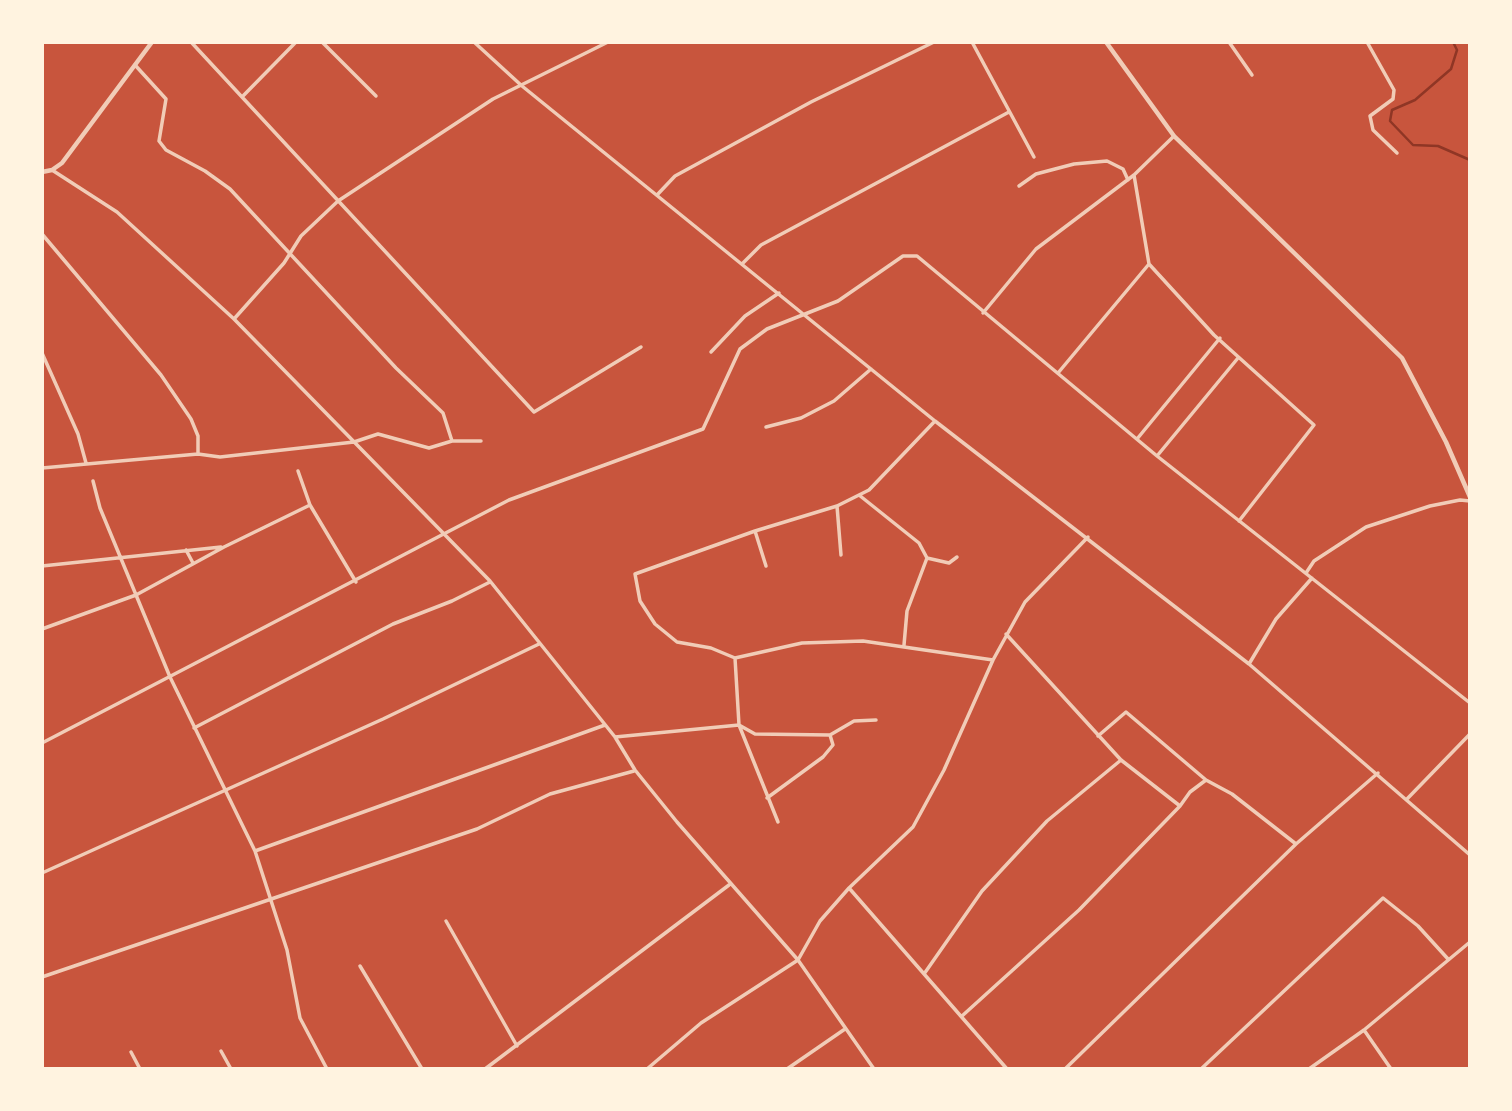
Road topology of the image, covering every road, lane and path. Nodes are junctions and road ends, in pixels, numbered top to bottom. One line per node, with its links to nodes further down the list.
1 (152, 42): 12 (street)
2 (191, 42): 16 (street)
3 (296, 42): 16 (street)
4 (322, 42): 15 (street)
5 (474, 42): 14 (street)
6 (608, 42): 14 (street)
7 (934, 42): 26 (street)
8 (972, 42): 17 (street)
9 (1106, 42): 18 (street)
10 (1229, 42): 13 (street)
11 (1367, 42): 19 (street)
12 (135, 65): 21 (street); 29 (street)
13 (1252, 75)
14 (522, 86): 26 (street); 27 (street)
15 (376, 96)
16 (242, 97): 27 (street)
17 (1009, 113): 20 (street); 30 (street)
18 (1174, 136): 23 (street); 56 (street)
19 (1397, 153)
20 (1034, 157)
21 (52, 170): 22 (street); 35 (street)
22 (42, 172)
23 (1134, 175): 24 (street); 31 (street)
24 (1128, 180): 25 (street); 33 (street)
25 (1019, 186)
26 (657, 195): 30 (street)
27 (338, 201): 29 (street); 37 (street)
28 (42, 234): 49 (street)
29 (288, 252): 35 (street); 46 (street)
30 (743, 263): 32 (street)
31 (1149, 264): 36 (street); 42 (street)
32 (779, 293): 34 (street); 38 (street)
33 (983, 313): 34 (street); 42 (street)
34 (807, 316): 41 (street); 61 (street)
35 (234, 319): 48 (street)
36 (1220, 338): 40 (street); 45 (street)
37 (641, 347)
38 (711, 352)
39 (42, 353): 51 (street)
40 (1238, 357): 50 (street); 59 (street)
41 (871, 369): 43 (street); 44 (street)
42 (1058, 373): 45 (street)
43 (935, 421): 55 (street); 62 (street)
44 (766, 427)
45 (1137, 439): 50 (street)
46 (452, 441): 47 (street); 48 (street)
47 (481, 441)
48 (354, 442): 49 (street); 61 (street)
49 (198, 454): 51 (street)
50 (1157, 456): 59 (street)
51 (86, 463): 52 (street)
52 (42, 468)
53 (298, 471): 57 (street)
54 (93, 481): 66 (street)
55 (859, 495): 58 (street); 68 (street)
56 (1470, 499): 72 (street)
57 (310, 505): 63 (street); 75 (street)
58 (837, 506): 60 (street); 65 (street)
59 (1238, 520): 72 (street)
60 (755, 531): 71 (street); 81 (street)
61 (443, 534): 74 (street); 75 (street)
62 (1088, 537): 78 (street); 83 (street)
63 (223, 547): 64 (street); 69 (street)
64 (186, 550): 66 (street); 69 (street)
65 (841, 555)
66 (122, 556): 70 (street); 76 (street)
67 (957, 557): 68 (street)
68 (928, 558): 80 (street)
69 (193, 563): 76 (street)
70 (42, 566)
71 (766, 566)
72 (1306, 573): 73 (street)
73 (1312, 578): 83 (street); 85 (street)
74 (490, 581): 79 (street); 89 (street)
75 (356, 582): 84 (street)
76 (136, 595): 77 (street); 84 (street)
77 (42, 629)
78 (1006, 634): 82 (street); 92 (street)
79 (539, 644): 87 (street); 99 (street)
80 (904, 645): 81 (street); 82 (street)
81 (735, 658): 88 (street)
82 (993, 660): 109 (street)
83 (1248, 664): 97 (street)
84 (170, 677): 89 (street); 94 (street)
85 (1470, 703)
86 (876, 720): 91 (street)
87 (605, 724): 93 (street); 105 (street)
88 (739, 724): 91 (street); 93 (street); 100 (street)
89 (194, 728): 99 (street)
90 (1470, 734): 101 (street)
91 (830, 735): 100 (street)
92 (1098, 736): 95 (street); 98 (street)
93 (615, 737): 96 (street)
94 (42, 743)
95 (1121, 760): 102 (street); 116 (street)
96 (635, 770): 108 (street); 110 (street)
97 (1378, 773): 101 (street); 104 (street)
98 (1206, 780): 102 (street); 104 (street)
99 (226, 788): 105 (street); 107 (street)
100 (767, 798): 103 (street)
101 (1407, 799): 106 (street)
102 (1180, 806): 118 (street)
103 (778, 822)
104 (1296, 844): 133 (street)
105 (255, 852): 110 (street)
106 (1470, 855)
107 (42, 873)
108 (730, 884): 114 (street); 121 (street)
109 (849, 888): 114 (street); 116 (street)
110 (271, 899): 117 (street); 126 (street)
111 (446, 921): 121 (street)
112 (1470, 942): 113 (street)
113 (1448, 959): 120 (street); 134 (street)
114 (798, 960): 119 (street); 129 (street)
115 (360, 965): 127 (street)
116 (924, 974): 118 (street)
117 (42, 977)
118 (962, 1016): 132 (street)
119 (845, 1029): 130 (street); 131 (street)
120 (1364, 1030): 135 (street); 136 (street)
121 (517, 1046): 128 (street)
122 (221, 1051): 125 (street)
123 (131, 1052): 124 (street)
124 (140, 1069)
125 (231, 1069)
126 (327, 1069)
127 (422, 1069)
128 (485, 1069)
129 (647, 1069)
130 (787, 1069)
131 (874, 1069)
132 (1007, 1069)
133 (1065, 1069)
134 (1201, 1069)
135 (1309, 1069)
136 (1391, 1069)

